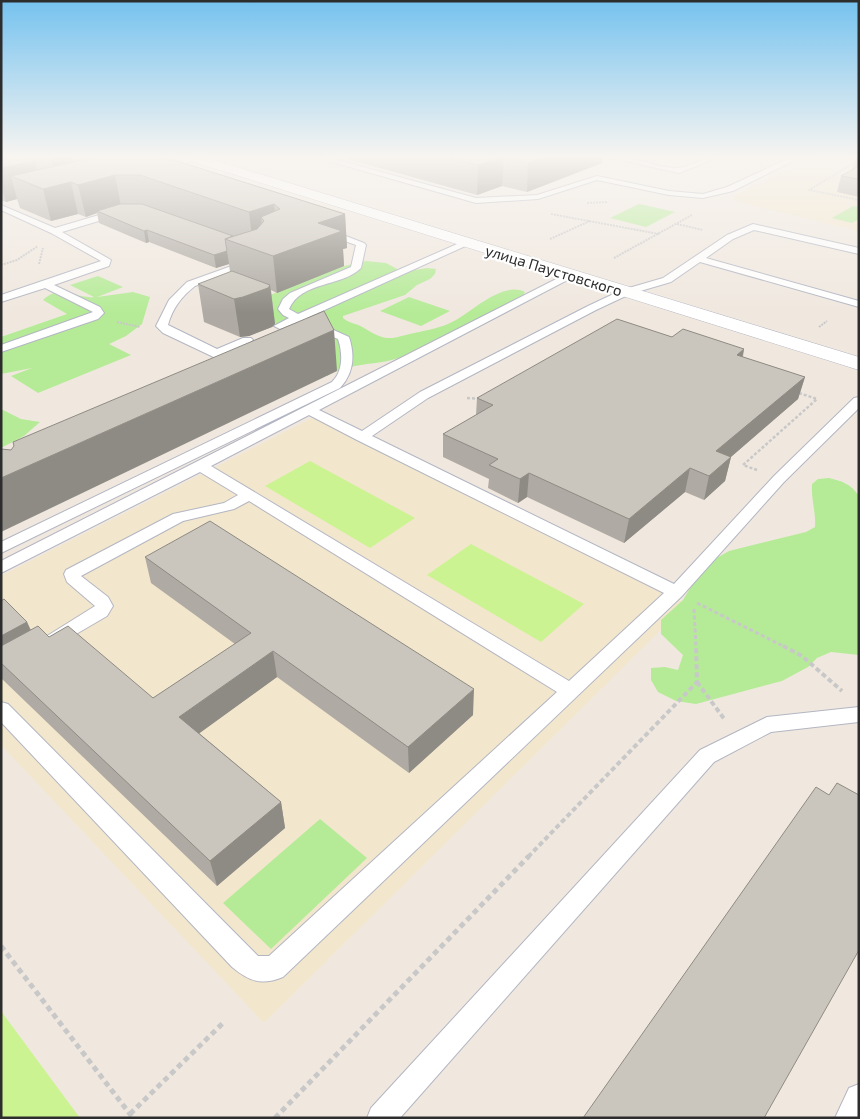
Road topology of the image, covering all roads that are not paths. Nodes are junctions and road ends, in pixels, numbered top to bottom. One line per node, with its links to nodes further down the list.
1 (5, 209): 5 (lane)
2 (363, 209): 6 (main road, улица Паустовского)
3 (129, 211): 5 (lane)
4 (317, 228): 15 (lane)
5 (54, 231): 11 (lane)
6 (467, 242): 10 (main road, улица Паустовского); 15 (lane)
7 (859, 252): 9 (lane)
8 (258, 254): 19 (lane)
9 (701, 259): 12 (lane); 14 (lane)
10 (572, 275): 12 (main road, улица Паустовского); 23 (lane)
11 (47, 285): 13 (lane); 18 (lane)
12 (626, 292): 20 (main road, улица Паустовского); 24 (lane)
13 (1, 299)
14 (859, 304)
15 (299, 318): 16 (lane); 28 (lane)
16 (280, 326)
17 (247, 340): 19 (lane)
18 (1, 350)
19 (216, 354): 21 (lane)
20 (859, 364)
21 (210, 374)
22 (859, 401): 31 (lane)
23 (310, 411): 24 (lane); 25 (lane)
24 (362, 437): 31 (lane)
25 (201, 466): 26 (lane); 30 (lane)
26 (249, 496): 32 (lane); 33 (lane)
27 (48, 510): 28 (lane)
28 (61, 519): 29 (lane)
29 (1, 548)
30 (1, 568)
31 (676, 592): 33 (lane)
32 (35, 650)
33 (570, 691): 34 (lane)
34 (1, 709)
35 (859, 714): 37 (lane)
36 (859, 1098): 38 (lane)
37 (382, 1118)
38 (849, 1118)

